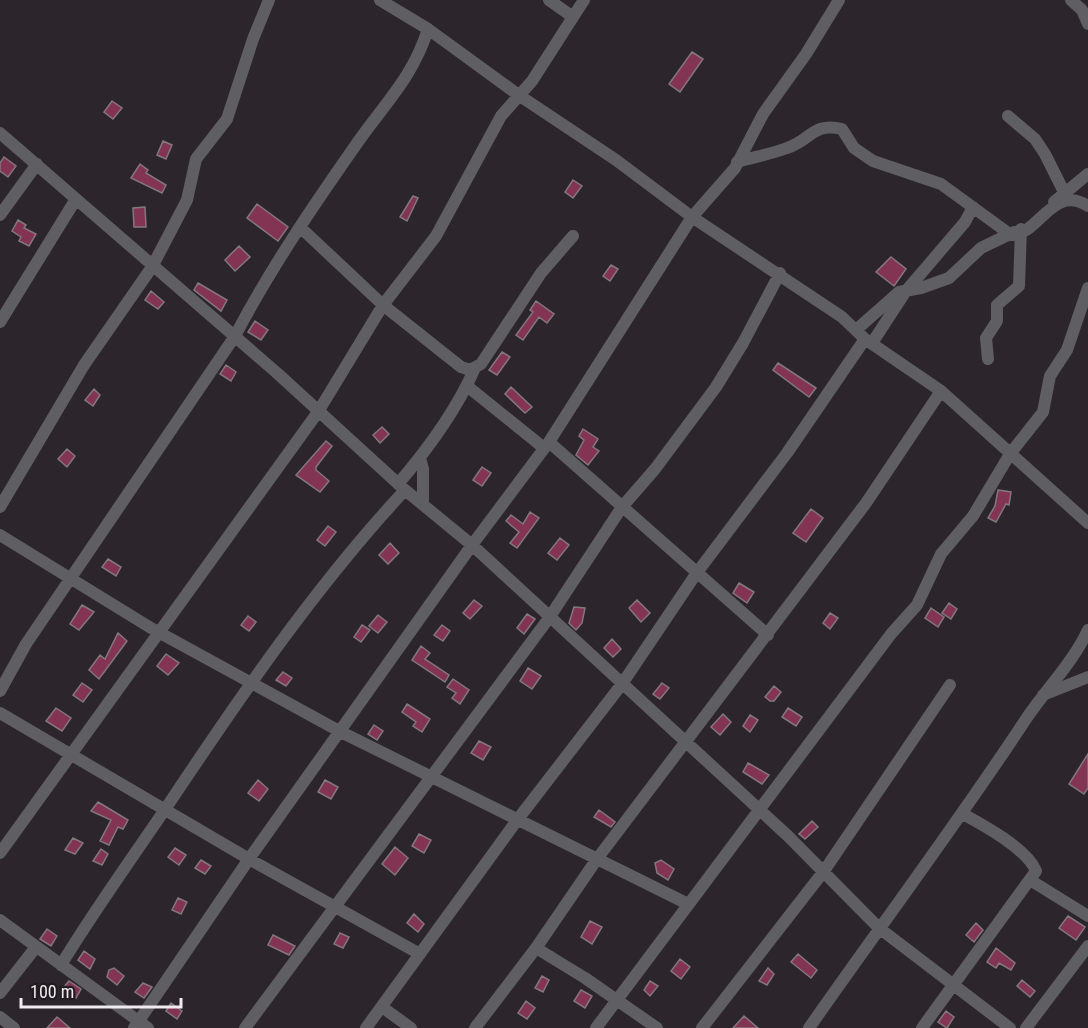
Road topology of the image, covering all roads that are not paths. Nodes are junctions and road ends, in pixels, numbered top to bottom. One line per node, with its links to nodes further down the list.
1 (269, 0): 28 (street)
2 (380, 0): 7 (street)
3 (549, 0): 8 (street)
4 (584, 0): 8 (street)
5 (839, 0): 14 (street)
6 (1071, 0): 9 (street)
7 (393, 4): 10 (street)
8 (573, 17): 11 (street)
9 (1088, 24)
10 (428, 29): 11 (street); 25 (street)
11 (520, 96): 22 (street); 32 (street)
12 (1008, 116): 17 (street)
13 (0, 133): 15 (street)
14 (737, 162): 20 (street); 22 (street)
15 (37, 164): 18 (street); 21 (street)
16 (1088, 174): 17 (street)
17 (1066, 198): 19 (street); 26 (street)
18 (76, 199): 28 (street); 33 (street)
19 (1088, 206)
20 (973, 207): 23 (street); 24 (street)
21 (0, 215)
22 (692, 217): 29 (street); 41 (street)
23 (992, 221): 24 (street); 26 (street)
24 (965, 222): 31 (street)
25 (301, 228): 32 (street); 34 (street)
26 (1017, 232): 31 (street); 36 (street)
27 (573, 236): 37 (street)
28 (152, 267): 34 (street); 46 (street)
29 (780, 273): 35 (street); 47 (street)
30 (1088, 288): 42 (street)
31 (906, 291): 35 (street); 35 (street)
32 (383, 305): 37 (street); 40 (street)
33 (0, 322)
34 (235, 336): 40 (street); 52 (street)
35 (867, 340): 39 (street); 51 (street)
36 (988, 359)
37 (474, 370): 38 (street)
38 (467, 386): 41 (street); 43 (street)
39 (941, 391): 42 (street); 56 (street)
40 (318, 412): 44 (street); 55 (street)
41 (546, 445): 47 (street); 50 (street)
42 (1010, 454): 48 (street); 68 (street)
43 (420, 458): 44 (street); 45 (street)
44 (402, 487): 45 (street); 58 (street)
45 (423, 505): 50 (street)
46 (0, 507)
47 (622, 507): 51 (street); 53 (street)
48 (1088, 523)
49 (0, 535): 52 (street)
50 (472, 545): 53 (street); 64 (street)
51 (696, 574): 56 (street); 59 (street)
52 (70, 578): 55 (street); 61 (street)
53 (549, 618): 59 (street); 67 (street)
54 (1088, 630): 62 (street)
55 (159, 632): 58 (street); 66 (street)
56 (768, 635): 65 (street)
57 (1088, 677): 62 (street)
58 (250, 682): 64 (street); 69 (street)
59 (622, 684): 65 (street); 71 (street)
60 (950, 685): 77 (street)
61 (0, 691)
62 (1042, 695): 70 (street)
63 (0, 713): 66 (street)
64 (341, 732): 67 (street); 75 (street)
65 (685, 744): 68 (street); 76 (street)
66 (69, 755): 69 (street); 74 (street)
67 (430, 778): 71 (street); 80 (street)
68 (758, 809): 77 (street); 79 (street)
69 (164, 810): 75 (street); 88 (street)
70 (963, 814): 72 (street); 73 (street)
71 (518, 819): 76 (street); 87 (street)
72 (985, 826): 73 (street); 78 (street)
73 (942, 844): 83 (street)
74 (0, 853)
75 (249, 859): 80 (street); 94 (street)
76 (597, 859): 79 (street); 86 (street)
77 (824, 871): 83 (street); 102 (street)
78 (1030, 880): 81 (street); 89 (street)
79 (688, 904): 91 (street)
80 (336, 906): 87 (street); 96 (street)
81 (1088, 916)
82 (0, 920): 85 (street)
83 (879, 928): 89 (street); 103 (street)
84 (1088, 946): 106 (street)
85 (36, 947): 88 (street); 90 (street)
86 (536, 948): 91 (street); 99 (street)
87 (420, 954): 92 (street)
88 (61, 965): 94 (street)
89 (953, 985): 104 (street); 105 (street)
90 (0, 993)
91 (617, 999): 100 (street); 101 (street)
92 (382, 1007): 97 (street); 98 (street)
93 (0, 1017): 95 (street)
94 (140, 1026)
95 (14, 1028)
96 (245, 1028)
97 (366, 1028)
98 (411, 1028)
99 (475, 1028)
100 (596, 1028)
101 (657, 1028)
102 (702, 1028)
103 (809, 1028)
104 (922, 1028)
105 (1010, 1028)
106 (1026, 1028)

